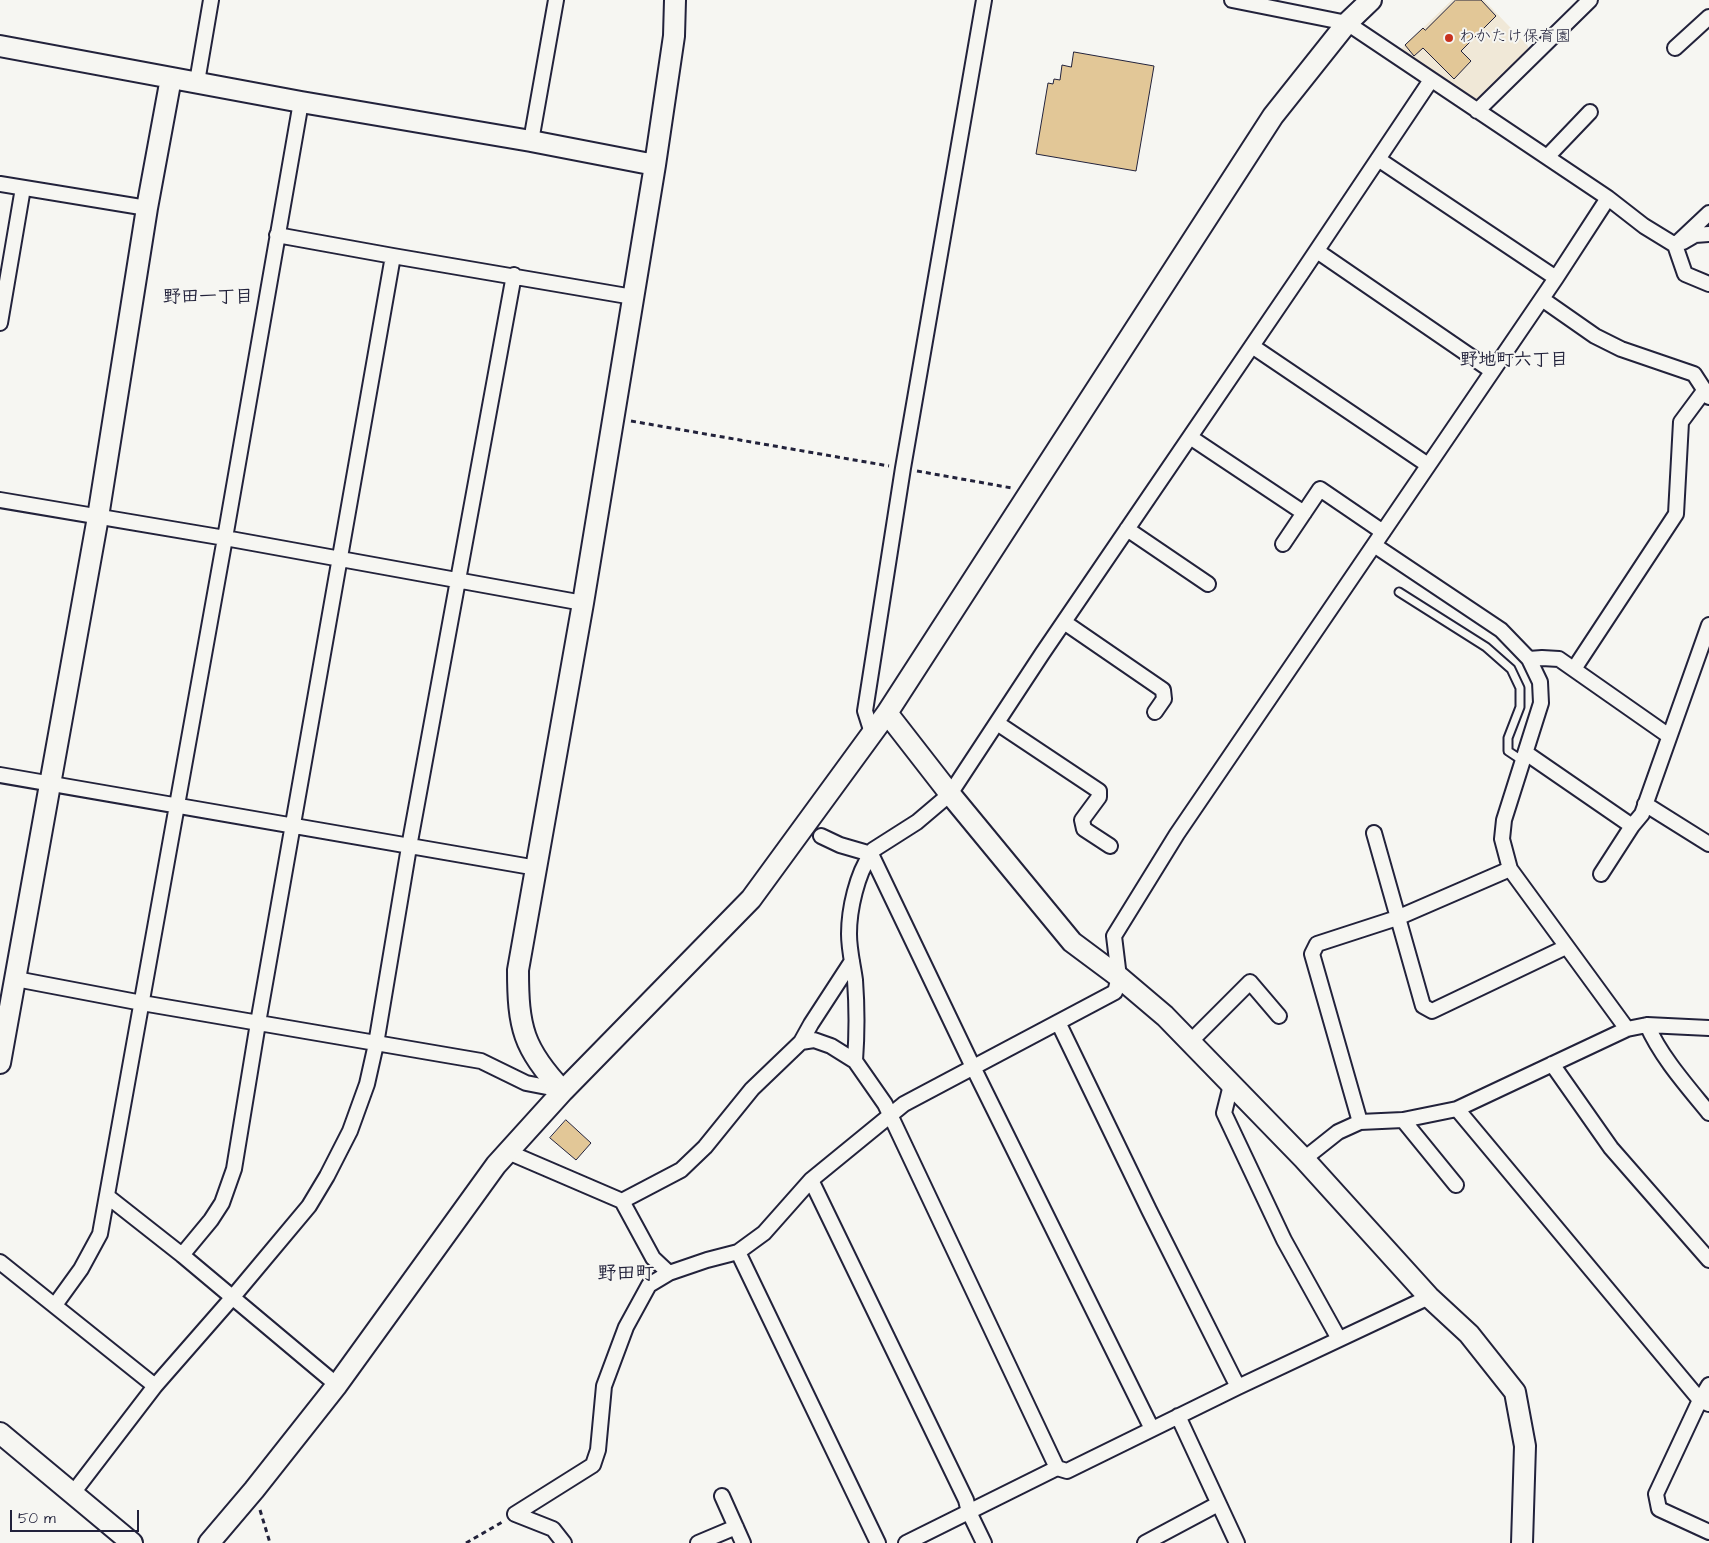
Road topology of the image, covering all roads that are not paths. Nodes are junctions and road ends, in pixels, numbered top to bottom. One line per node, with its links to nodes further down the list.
1 (210, 0): 14 (street)
2 (556, 0): 18 (street)
3 (675, 0): 21 (street)
4 (984, 0): 63 (street)
5 (1232, 0): 9 (street)
6 (1371, 0): 9 (street)
7 (1590, 0): 16 (street)
8 (1709, 17): 11 (street)
9 (1347, 23): 13 (street); 61 (street)
10 (0, 46): 12 (street)
11 (1675, 48)
12 (171, 78): 14 (street); 25 (street)
13 (1431, 80): 16 (street); 20 (street)
14 (197, 82): 15 (street)
15 (301, 102): 18 (street); 28 (street)
16 (1477, 111): 19 (street)
17 (1590, 112): 19 (street)
18 (531, 141): 21 (street)
19 (1547, 158): 24 (street)
20 (1378, 160): 30 (street); 33 (street)
21 (655, 165): 35 (street)
22 (0, 184): 23 (street)
23 (23, 188): 25 (street); 37 (street)
24 (1608, 198): 29 (street); 33 (street)
25 (147, 208): 45 (street)
26 (1709, 213): 29 (street)
27 (1709, 234): 29 (street)
28 (277, 235): 31 (street); 48 (street)
29 (1675, 245): 34 (street)
30 (1317, 251): 38 (street); 39 (street)
31 (393, 256): 32 (street); 51 (street)
32 (514, 276): 35 (street); 52 (street)
33 (1556, 278): 36 (street)
34 (1709, 284)
35 (633, 297): 55 (street)
36 (1542, 299): 39 (street); 40 (street)
37 (0, 322)
38 (1252, 346): 41 (street); 42 (street)
39 (1492, 371): 42 (street)
40 (1707, 394): 59 (street)
41 (1190, 437): 44 (street); 46 (street)
42 (1428, 465): 47 (street)
43 (0, 500): 45 (street)
44 (1304, 512): 47 (street); 49 (street)
45 (98, 517): 48 (street); 67 (street)
46 (1127, 529): 53 (street); 56 (street)
47 (1383, 532): 50 (street)
48 (225, 538): 51 (street); 70 (street)
49 (1283, 544)
50 (1374, 545): 58 (street); 85 (street)
51 (341, 558): 52 (street); 71 (street)
52 (458, 580): 55 (street); 77 (street)
53 (1208, 584)
54 (1399, 592): 65 (lane)
55 (583, 603): 79 (street)
56 (1064, 622): 60 (street); 62 (street)
57 (1709, 624): 64 (street)
58 (1529, 659): 59 (street); 65 (street)
59 (1574, 669): 64 (street)
60 (1155, 712)
61 (887, 714): 63 (street); 68 (street)
62 (997, 723): 68 (street); 76 (street)
63 (872, 733): 102 (street)
64 (1669, 736): 69 (street)
65 (1525, 757): 72 (street); 80 (street)
66 (0, 775): 67 (street)
67 (50, 784): 70 (street); 86 (street)
68 (950, 794): 78 (street); 85 (street)
69 (1645, 804): 72 (street); 75 (street)
70 (177, 805): 71 (street); 87 (street)
71 (293, 825): 77 (street); 90 (street)
72 (1632, 826): 81 (street)
73 (1374, 833): 82 (street)
74 (821, 836): 78 (street)
75 (1709, 844)
76 (1110, 846)
77 (409, 847): 79 (street); 96 (street)
78 (871, 854): 84 (street); 100 (street)
79 (537, 868): 102 (street)
80 (1510, 869): 82 (street); 83 (street)
81 (1601, 874)
82 (1397, 918): 83 (street); 107 (street)
83 (1566, 947): 93 (street)
84 (852, 961): 94 (street); 97 (street)
85 (1119, 977): 89 (street); 95 (street)
86 (16, 979): 87 (street); 98 (street)
87 (142, 1003): 90 (street); 112 (street)
88 (1279, 1016): 95 (street)
89 (1058, 1022): 100 (street); 126 (street)
90 (258, 1023): 96 (street); 115 (street)
91 (1647, 1025): 92 (street); 93 (street); 104 (street)
92 (1709, 1028)
93 (1627, 1029): 99 (street)
94 (801, 1042): 97 (street); 113 (street)
95 (1190, 1042): 101 (street)
96 (376, 1044): 102 (street); 120 (street)
97 (855, 1061): 105 (street)
98 (0, 1063)
99 (1552, 1064): 103 (street); 116 (street)
100 (973, 1067): 105 (street); 129 (street)
101 (1231, 1085): 109 (street); 122 (street)
102 (563, 1090): 108 (street)
103 (1456, 1109): 106 (street); 127 (street)
104 (1709, 1112)
105 (889, 1115): 110 (street); 131 (street)
106 (1403, 1120): 107 (street); 111 (street)
107 (1360, 1122): 109 (street)
108 (508, 1152): 113 (street); 123 (street)
109 (1304, 1159): 119 (street)
110 (811, 1180): 114 (street); 135 (street)
111 (1456, 1185)
112 (107, 1196): 115 (street); 121 (street)
113 (622, 1201): 118 (street)
114 (738, 1252): 118 (street); 143 (street)
115 (182, 1255): 120 (street)
116 (1709, 1260)
117 (0, 1262): 121 (street)
118 (669, 1273): 140 (street)
119 (1428, 1297): 122 (street); 148 (street)
120 (232, 1298): 123 (street); 125 (street)
121 (55, 1305): 125 (street)
122 (1339, 1339): 126 (street)
123 (337, 1385): 139 (street)
124 (1709, 1385): 127 (street)
125 (155, 1386): 132 (street)
126 (1238, 1387): 128 (street)
127 (1705, 1402): 137 (street)
128 (1178, 1416): 129 (street); 134 (street)
129 (1152, 1429): 131 (street)
130 (0, 1432): 132 (street)
131 (1057, 1468): 135 (street)
132 (73, 1493): 138 (street)
133 (722, 1496): 136 (street)
134 (1218, 1504): 146 (street); 147 (street)
135 (969, 1512): 144 (street); 145 (street)
136 (736, 1527): 141 (street); 142 (street)
137 (1709, 1532)
138 (132, 1543)
139 (209, 1543)
140 (564, 1543)
141 (698, 1543)
142 (743, 1543)
143 (878, 1543)
144 (906, 1543)
145 (984, 1543)
146 (1145, 1543)
147 (1237, 1543)
148 (1522, 1543)

